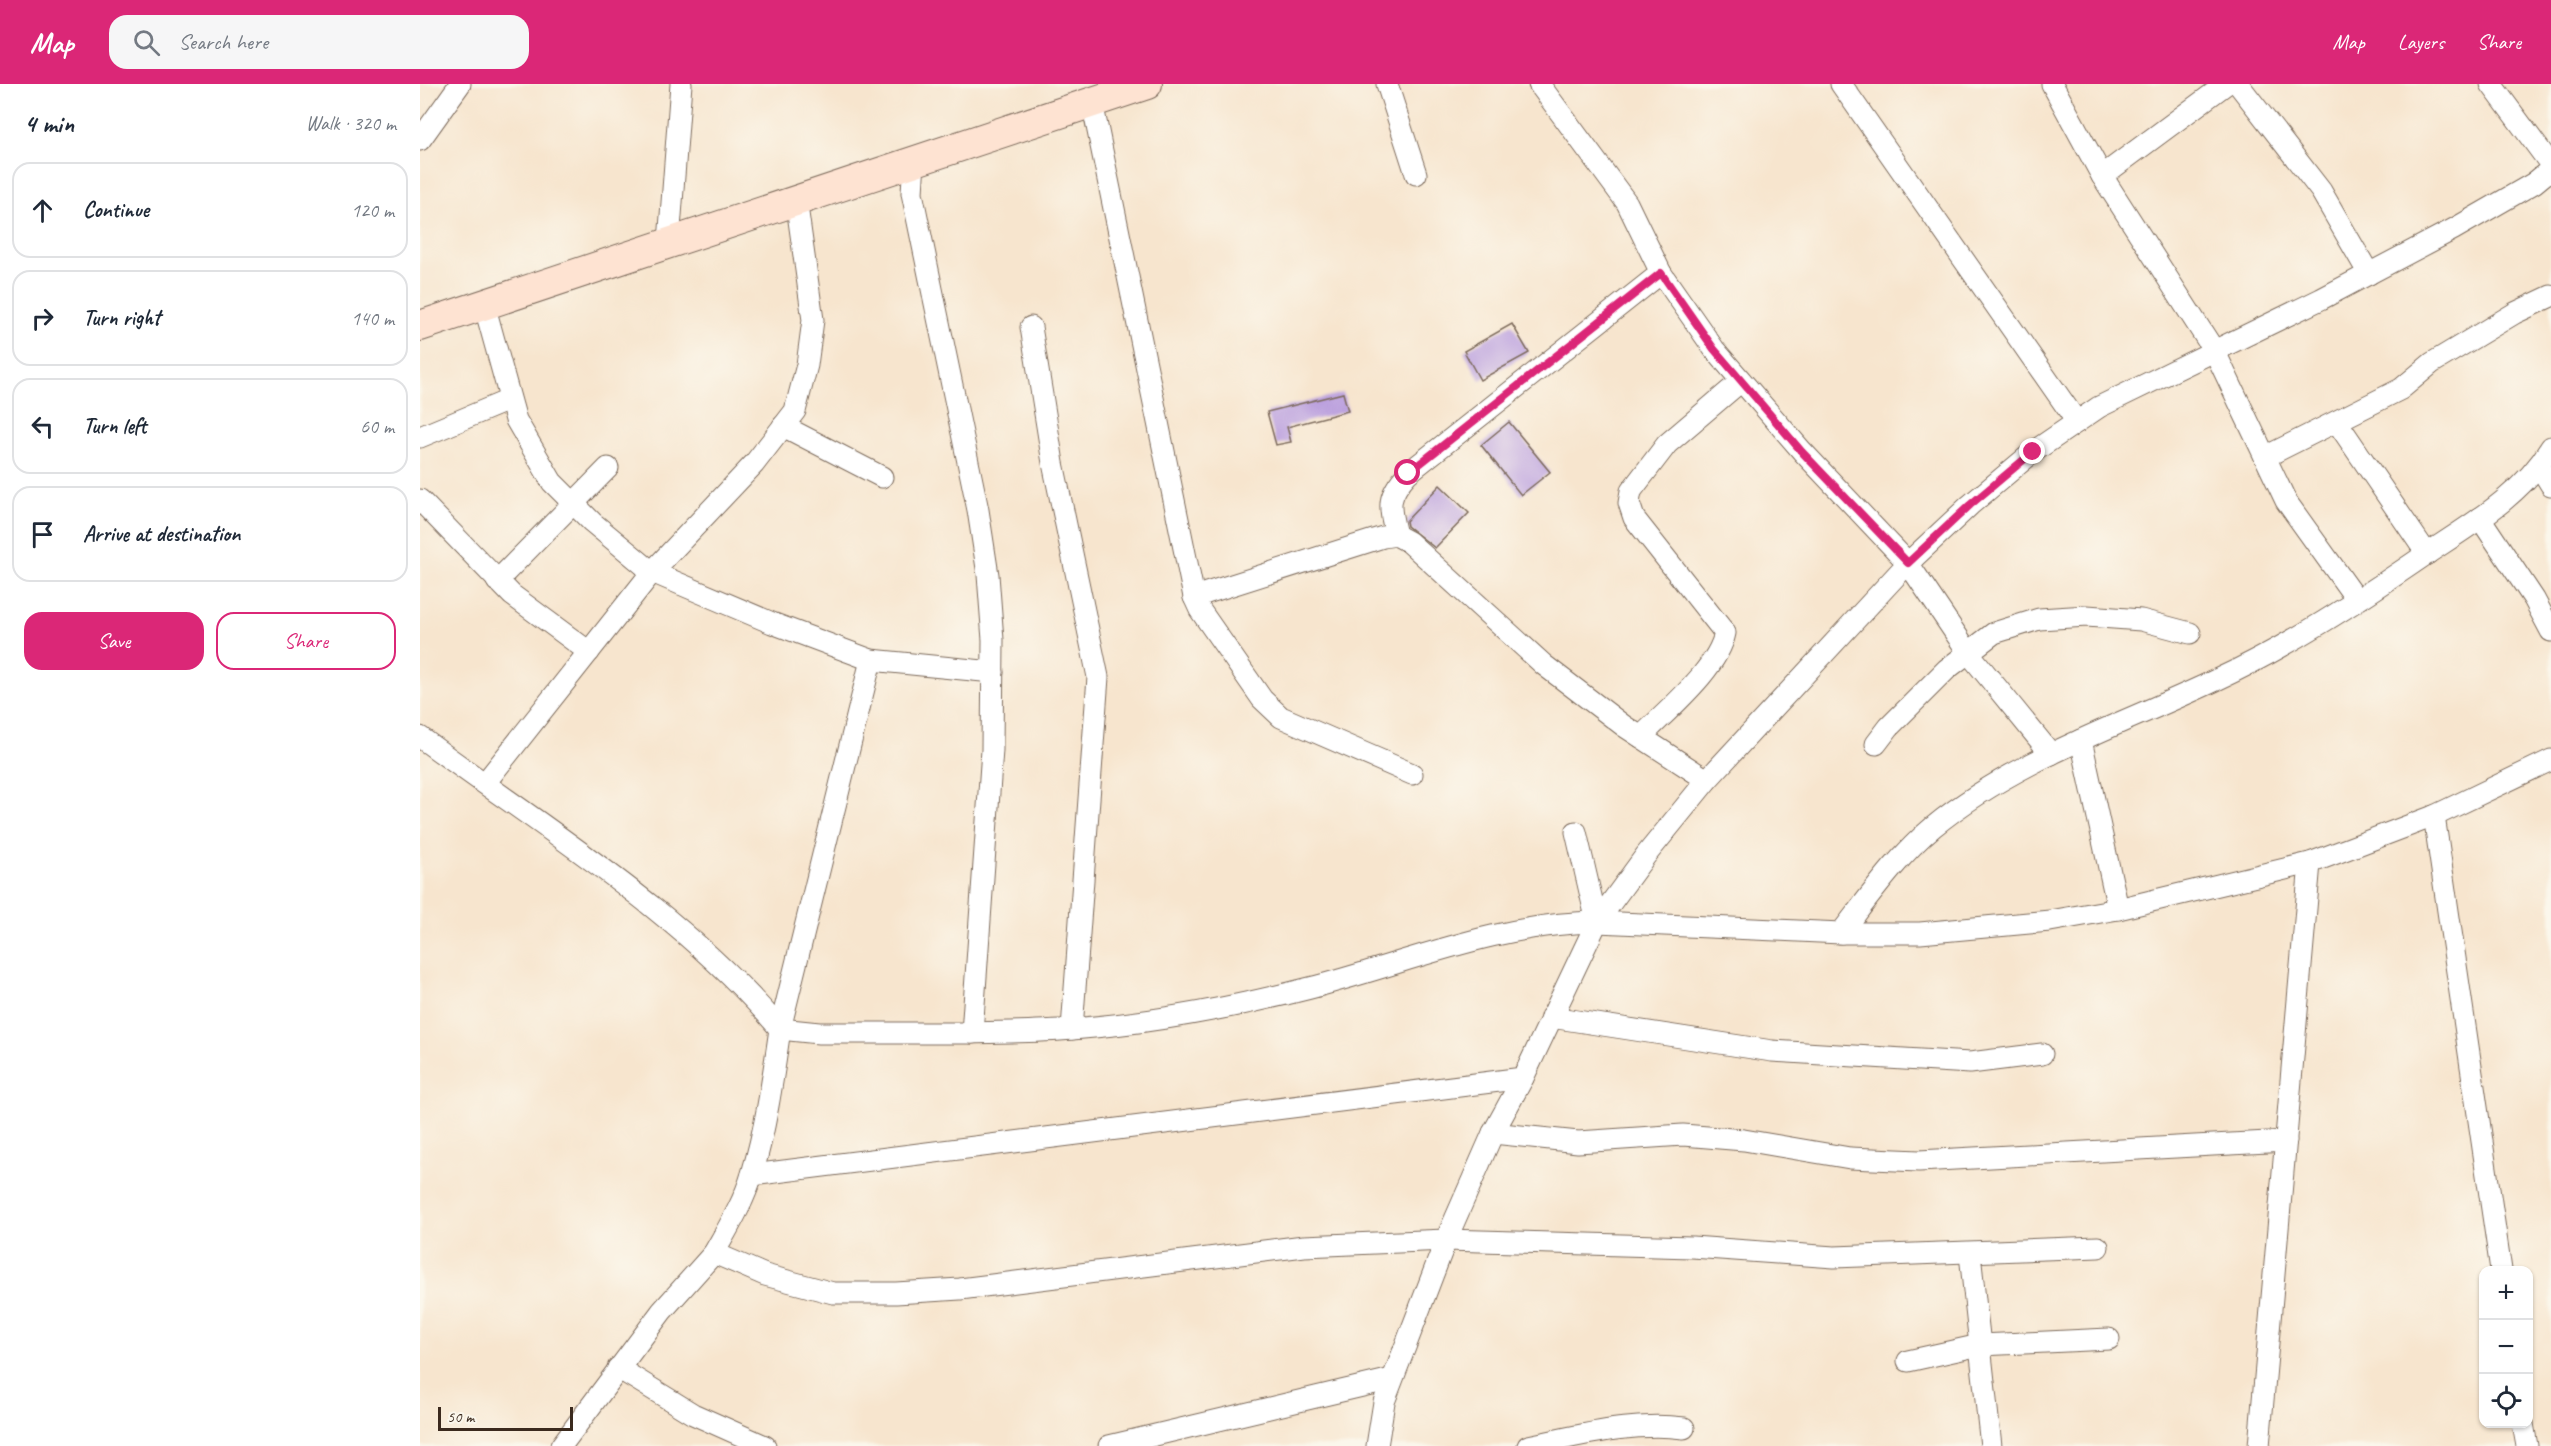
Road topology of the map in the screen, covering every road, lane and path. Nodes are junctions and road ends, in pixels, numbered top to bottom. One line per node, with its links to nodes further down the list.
1 (460, 84): 12 (street)
2 (681, 84): 18 (street)
3 (1147, 84): 11 (street)
4 (1387, 84): 15 (street)
5 (1539, 84): 19 (street)
6 (1841, 84): 28 (street)
7 (2052, 84): 16 (street)
8 (2226, 84): 16 (street)
9 (2238, 84): 20 (street)
10 (2491, 84): 14 (street)
11 (1092, 102): 13 (street); 46 (street)
12 (420, 140)
13 (914, 160): 17 (street); 53 (street)
14 (2551, 167): 20 (street)
15 (1416, 174)
16 (2102, 176): 25 (street)
17 (796, 199): 18 (street); 30 (street)
18 (669, 242): 22 (street)
19 (1661, 273): 26 (street); 41 (street)
20 (2369, 274): 25 (street)
21 (2551, 296): 29 (street)
22 (484, 304): 23 (street); 27 (street)
23 (420, 326)
24 (1031, 327): 71 (street)
25 (2215, 352): 28 (street); 33 (street)
26 (1741, 381): 43 (street); 54 (street)
27 (509, 400): 31 (street); 39 (street)
28 (2077, 422): 43 (street)
29 (2337, 422): 33 (street); 42 (street)
30 (783, 426): 36 (street); 44 (street)
31 (420, 437)
32 (2551, 447): 34 (street)
33 (2265, 457): 47 (street)
34 (2540, 467): 37 (street); 40 (street)
35 (608, 468): 39 (street)
36 (882, 477)
37 (2551, 485)
38 (420, 500): 45 (street)
39 (572, 503): 44 (street); 45 (street)
40 (2480, 518): 42 (street); 48 (street)
41 (1396, 535): 46 (street); 54 (street)
42 (2427, 554): 47 (street)
43 (1908, 563): 51 (street); 61 (street)
44 (652, 572): 50 (street); 52 (street)
45 (497, 581): 50 (street)
46 (1194, 597): 60 (street)
47 (2357, 600): 56 (street)
48 (2551, 631)
49 (2190, 633): 51 (street)
50 (589, 652): 62 (street)
51 (1968, 652): 57 (street); 58 (street)
52 (871, 660): 53 (street); 70 (street)
53 (993, 672): 72 (street)
54 (1641, 737): 61 (street)
55 (420, 738): 62 (street)
56 (2081, 740): 58 (street); 66 (street)
57 (1876, 744)
58 (2051, 754): 68 (street)
59 (2551, 760): 63 (street)
60 (1412, 774)
61 (1707, 780): 67 (street)
62 (485, 783): 70 (street)
63 (2434, 816): 65 (street); 82 (street)
64 (1576, 832): 67 (street)
65 (2310, 863): 66 (street); 76 (street)
66 (2118, 909): 68 (street)
67 (1597, 922): 68 (street); 69 (street); 71 (street)
68 (1841, 933)
69 (1551, 1017): 73 (street); 74 (street)
70 (780, 1029): 72 (street); 77 (street)
71 (1072, 1029): 72 (street)
72 (972, 1033)
73 (2042, 1054)
74 (1523, 1078): 75 (street); 77 (street)
75 (1493, 1133): 76 (street); 78 (street)
76 (2286, 1141): 96 (street)
77 (752, 1175): 80 (street)
78 (1446, 1240): 80 (street); 81 (street); 87 (street)
79 (2098, 1248): 81 (street)
80 (714, 1253): 86 (street)
81 (1970, 1254): 84 (street)
82 (2500, 1266)
83 (2109, 1339): 84 (street)
84 (1980, 1345): 85 (street); 95 (street)
85 (1908, 1361)
86 (618, 1368): 90 (street); 91 (street)
87 (1392, 1379): 92 (street); 93 (street)
88 (1684, 1428): 94 (street)
89 (2524, 1428): 97 (street)
90 (561, 1446)
91 (765, 1446)
92 (1109, 1446)
93 (1377, 1446)
94 (1527, 1446)
95 (1992, 1446)
96 (2259, 1446)
97 (2527, 1446)

